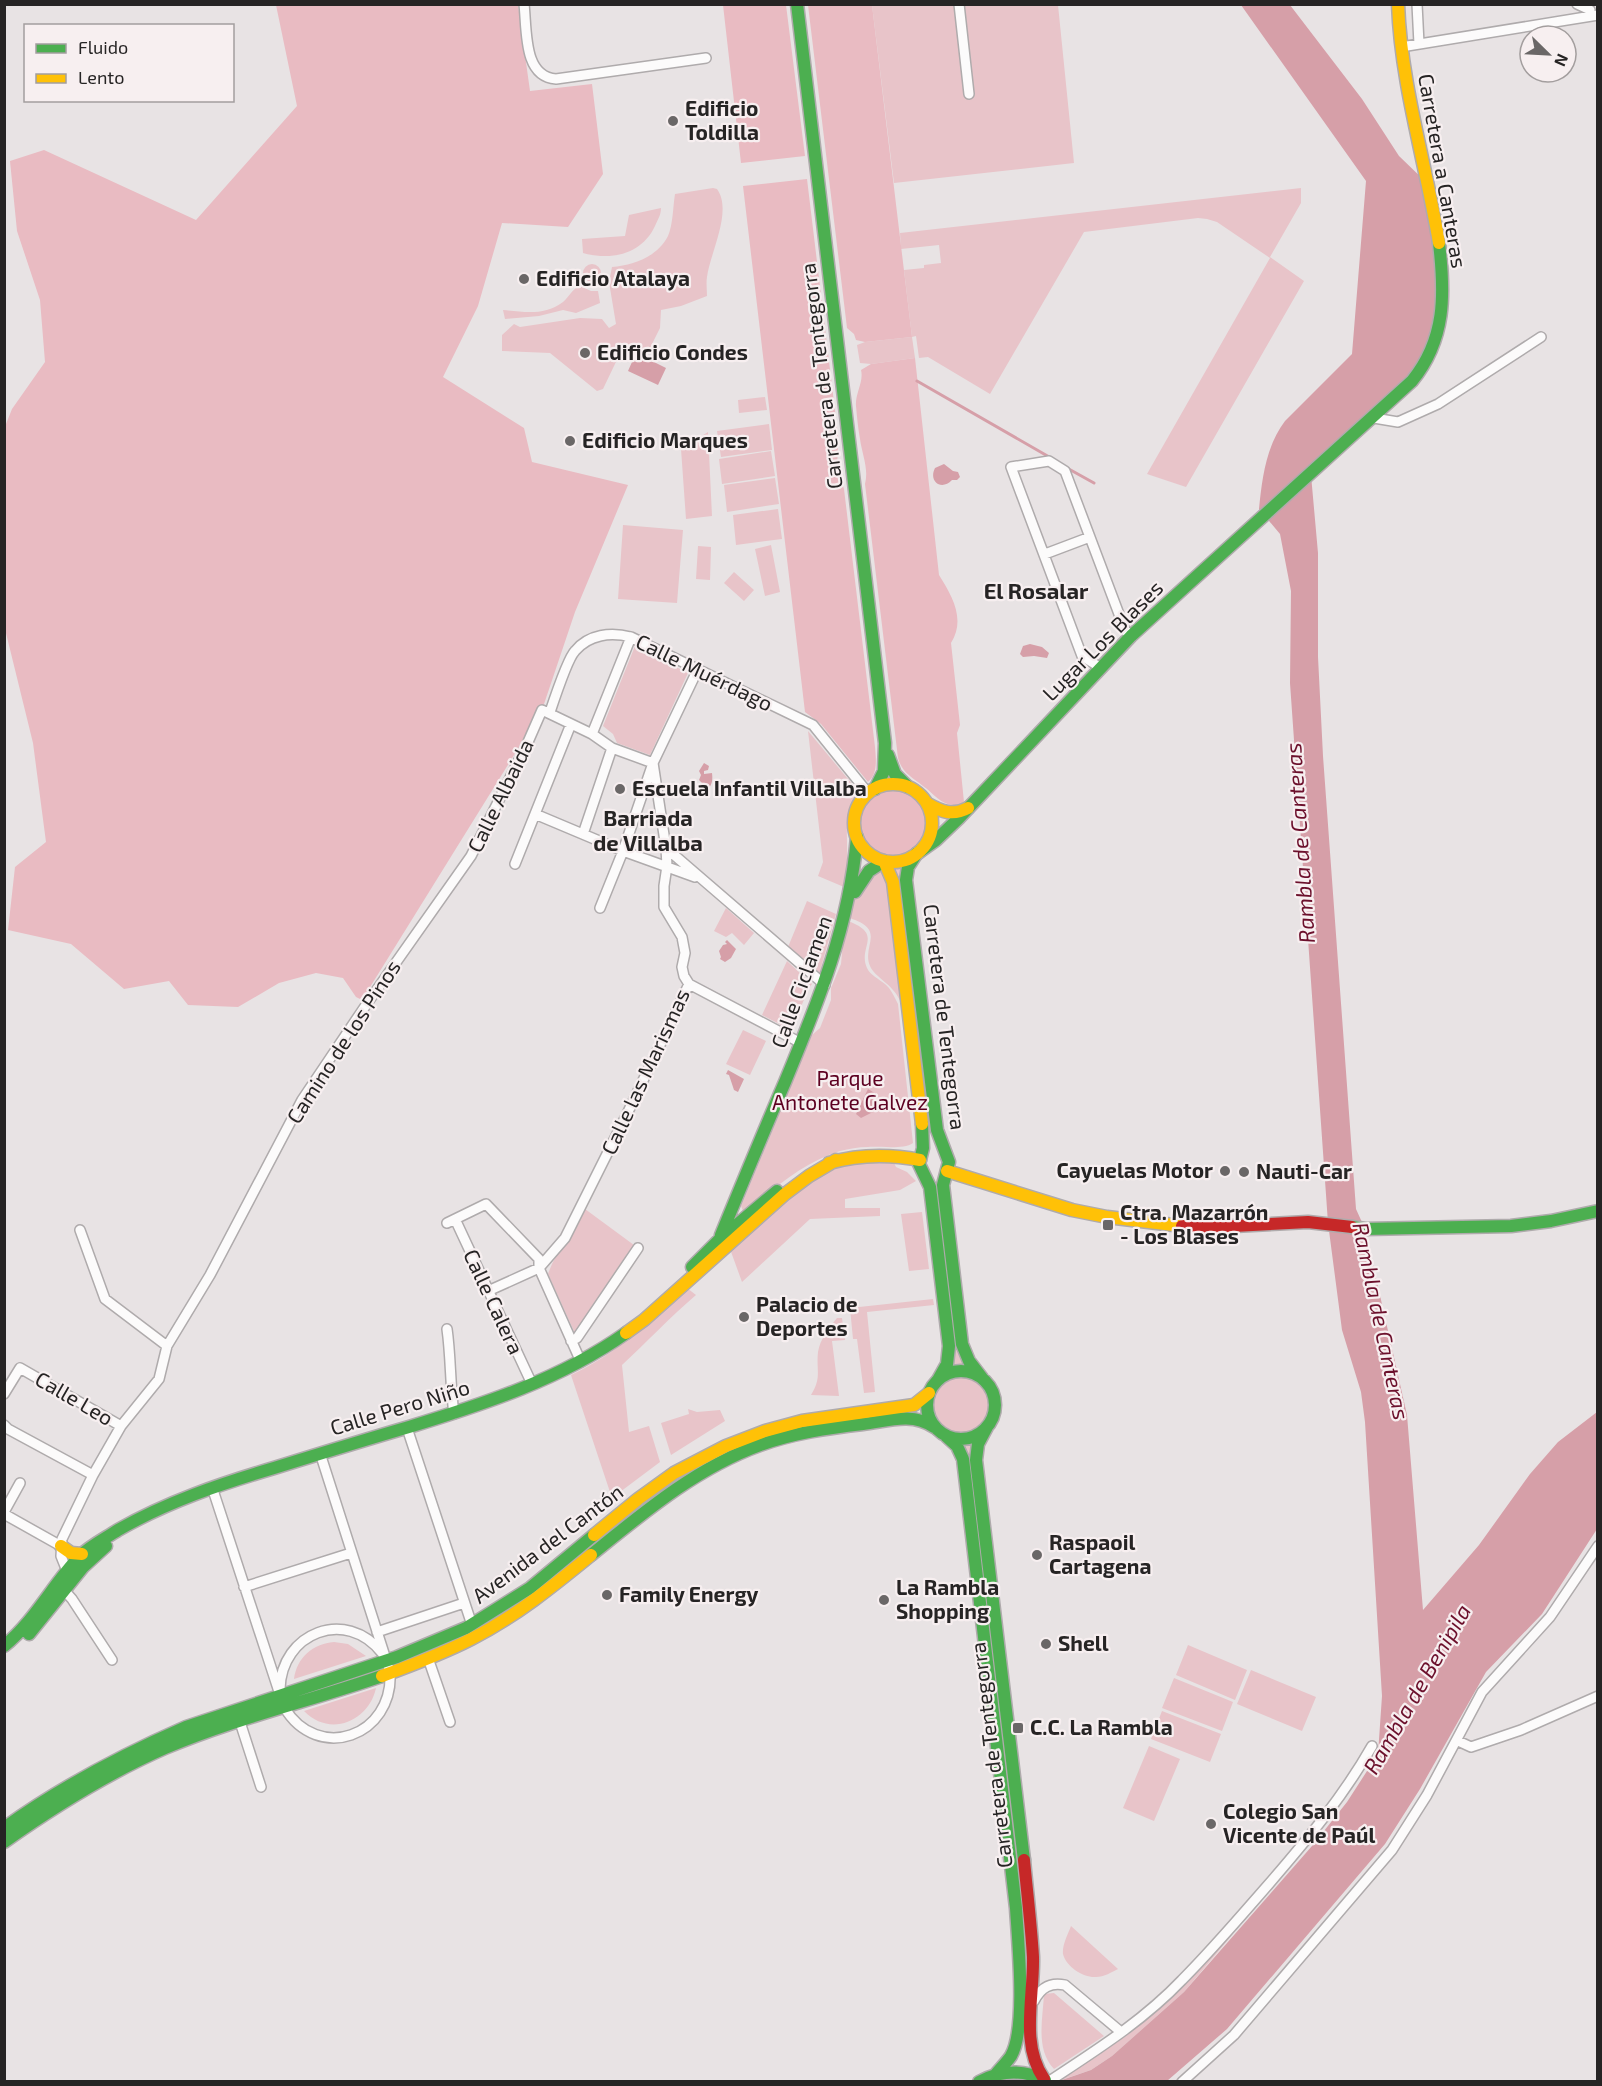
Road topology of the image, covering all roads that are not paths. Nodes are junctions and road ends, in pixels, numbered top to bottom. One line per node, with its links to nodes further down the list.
1 (524, 4): 10 (street)
2 (797, 4): 24 (main road, Carretera de Tentegorra)
3 (959, 4): 11 (street)
4 (1396, 4): 9 (main road, Carretera a Canteras)
5 (1417, 4): 8 (street)
6 (1577, 4): 7 (street)
7 (1594, 12): 8 (street)
8 (1419, 44): 9 (street)
9 (1401, 47): 13 (main road, Carretera a Canteras)
10 (706, 58)
11 (969, 94)
12 (1541, 337): 13 (street)
13 (1374, 418): 14 (main road, Carretera a Canteras)
14 (1264, 517): 17 (main road, Lugar Los Blases)
15 (1090, 537): 16 (street); 16 (street); 17 (street)
16 (1045, 554): 19 (street)
17 (1131, 636): 19 (main road, Lugar Los Blases)
18 (631, 637): 20 (street, Calle Muérdago); 21 (street, Calle Muérdago); 23 (street)
19 (1101, 668): 29 (main road, Lugar Los Blases)
20 (698, 669): 26 (street); 28 (street, Calle Muérdago)
21 (546, 711): 22 (street); 40 (street, Calle Albaida)
22 (571, 724): 23 (street); 31 (street)
23 (592, 734): 25 (street)
24 (885, 743): 27 (main road, Carretera de Tentegorra); 28 (main road, Carretera de Tentegorra)
25 (612, 748): 26 (street); 32 (street)
26 (653, 764): 34 (street, Calle las Marismas); 35 (street)
27 (908, 787): 28 (main road); 30 (main road)
28 (871, 791): 33 (main road)
29 (976, 800): 30 (main road, Lugar Los Blases); 36 (main road, Lugar Los Blases)
30 (928, 804): 36 (main road)
31 (535, 814): 32 (street); 38 (street)
32 (583, 834): 35 (street)
33 (857, 837): 37 (main road); 42 (main road, Calle Ciclamen)
34 (666, 848): 39 (street, Calle las Marismas); 41 (street)
35 (624, 851): 39 (street); 43 (street)
36 (918, 852): 37 (main road); 47 (main road, Carretera de Tentegorra)
37 (884, 861): 42 (main road, Calle Ciclamen); 48 (main road, Carretera de Tentegorra)
38 (514, 864)
39 (667, 866): 41 (street); 44 (street, Calle las Marismas)
40 (455, 879): 64 (street, Camino de los Pinos)
41 (704, 880): 45 (street)
42 (850, 904): 45 (main road, Calle Ciclamen)
43 (600, 908)
44 (689, 984): 46 (street); 58 (street, Calle las Marismas)
45 (825, 985): 46 (main road, Calle Ciclamen)
46 (801, 1043): 52 (main road, Calle Ciclamen)
47 (945, 1152): 48 (main road); 50 (main road)
48 (920, 1158): 49 (main road, Calle Pero Niño); 51 (main road)
49 (836, 1160): 54 (main road, Calle Pero Niño); 59 (main road, Calle Pero Niño)
50 (947, 1171): 51 (main road); 53 (main road); 66 (main road)
51 (926, 1174): 67 (main road)
52 (734, 1206): 54 (main road); 56 (main road, Calle Ciclamen)
53 (1598, 1211)
54 (748, 1215): 56 (main road, Calle Pero Niño)
55 (80, 1230): 64 (street)
56 (720, 1239): 59 (main road); 63 (main road, Calle Pero Niño)
57 (638, 1248): 62 (street)
58 (539, 1268): 60 (street); 60 (street, Calle Calera); 62 (street)
59 (680, 1288): 63 (main road, Calle Pero Niño)
60 (488, 1291): 68 (street, Calle Calera)
61 (447, 1329): 71 (street)
62 (571, 1341): 65 (street)
63 (616, 1341): 65 (main road, Calle Pero Niño)
64 (166, 1346): 73 (street, Camino de los Pinos)
65 (581, 1362): 68 (main road, Calle Pero Niño)
66 (982, 1378): 67 (main road); 75 (main road)
67 (938, 1380): 69 (main road)
68 (532, 1384): 71 (main road, Calle Pero Niño)
69 (929, 1393): 74 (main road); 94 (main road, Avenida del Cantón)
70 (4, 1394): 73 (street, Calle Leo)
71 (454, 1414): 76 (main road, Calle Pero Niño)
72 (4, 1425): 79 (street)
73 (121, 1426): 79 (street, Camino de los Pinos)
74 (934, 1426): 77 (main road); 98 (main road, Avenida del Cantón)
75 (987, 1427): 77 (main road); 111 (main road, Carretera de Tentegorra)
76 (407, 1428): 78 (main road, Calle Pero Niño); 92 (street)
77 (946, 1436): 113 (main road, Carretera de Tentegorra)
78 (320, 1453): 81 (main road, Calle Pero Niño); 87 (street)
79 (93, 1475): 85 (street, Camino de los Pinos)
80 (20, 1483): 83 (street)
81 (212, 1487): 82 (main road, Calle Pero Niño); 90 (street)
82 (189, 1496): 84 (main road, Calle Pero Niño); 88 (main road, Calle Pero Niño)
83 (4, 1513): 85 (street)
84 (111, 1542): 89 (main road); 91 (main road, Calle Pero Niño)
85 (61, 1546): 88 (main road); 89 (street)
86 (1598, 1546): 106 (street)
87 (351, 1553): 90 (street); 95 (street)
88 (82, 1554): 89 (main road, Calle Pero Niño)
89 (67, 1570): 93 (main road); 96 (main road, Calle Pero Niño)
90 (244, 1587): 102 (street)
91 (64, 1590): 93 (main road, Calle Pero Niño); 99 (street)
92 (464, 1603): 94 (street); 95 (street)
93 (43, 1617): 97 (main road, Calle Pero Niño)
94 (475, 1624): 100 (main road, Avenida del Cantón)
95 (377, 1632): 100 (street)
96 (4, 1646)
97 (4, 1653)
98 (428, 1658): 100 (main road, Avenida del Cantón); 104 (street)
99 (111, 1660)
100 (388, 1666): 102 (main road, Avenida del Cantón); 102 (street); 102 (street)
101 (1598, 1696): 106 (street)
102 (282, 1702): 103 (main road, Avenida del Cantón); 105 (main road, Avenida del Cantón)
103 (240, 1722): 105 (main road, Avenida del Cantón); 108 (street)
104 (450, 1722)
105 (188, 1733): 109 (main road); 110 (main road)
106 (1458, 1741): 116 (street)
107 (1372, 1746): 112 (street)
108 (261, 1787)
109 (5, 1828)
110 (4, 1842)
111 (1033, 2003): 112 (street); 114 (main road, Carretera de Tentegorra)
112 (1121, 2032): 114 (street)
113 (996, 2074): 114 (main road); 115 (main road)
114 (1046, 2081)
115 (979, 2082)
116 (1182, 2082)

